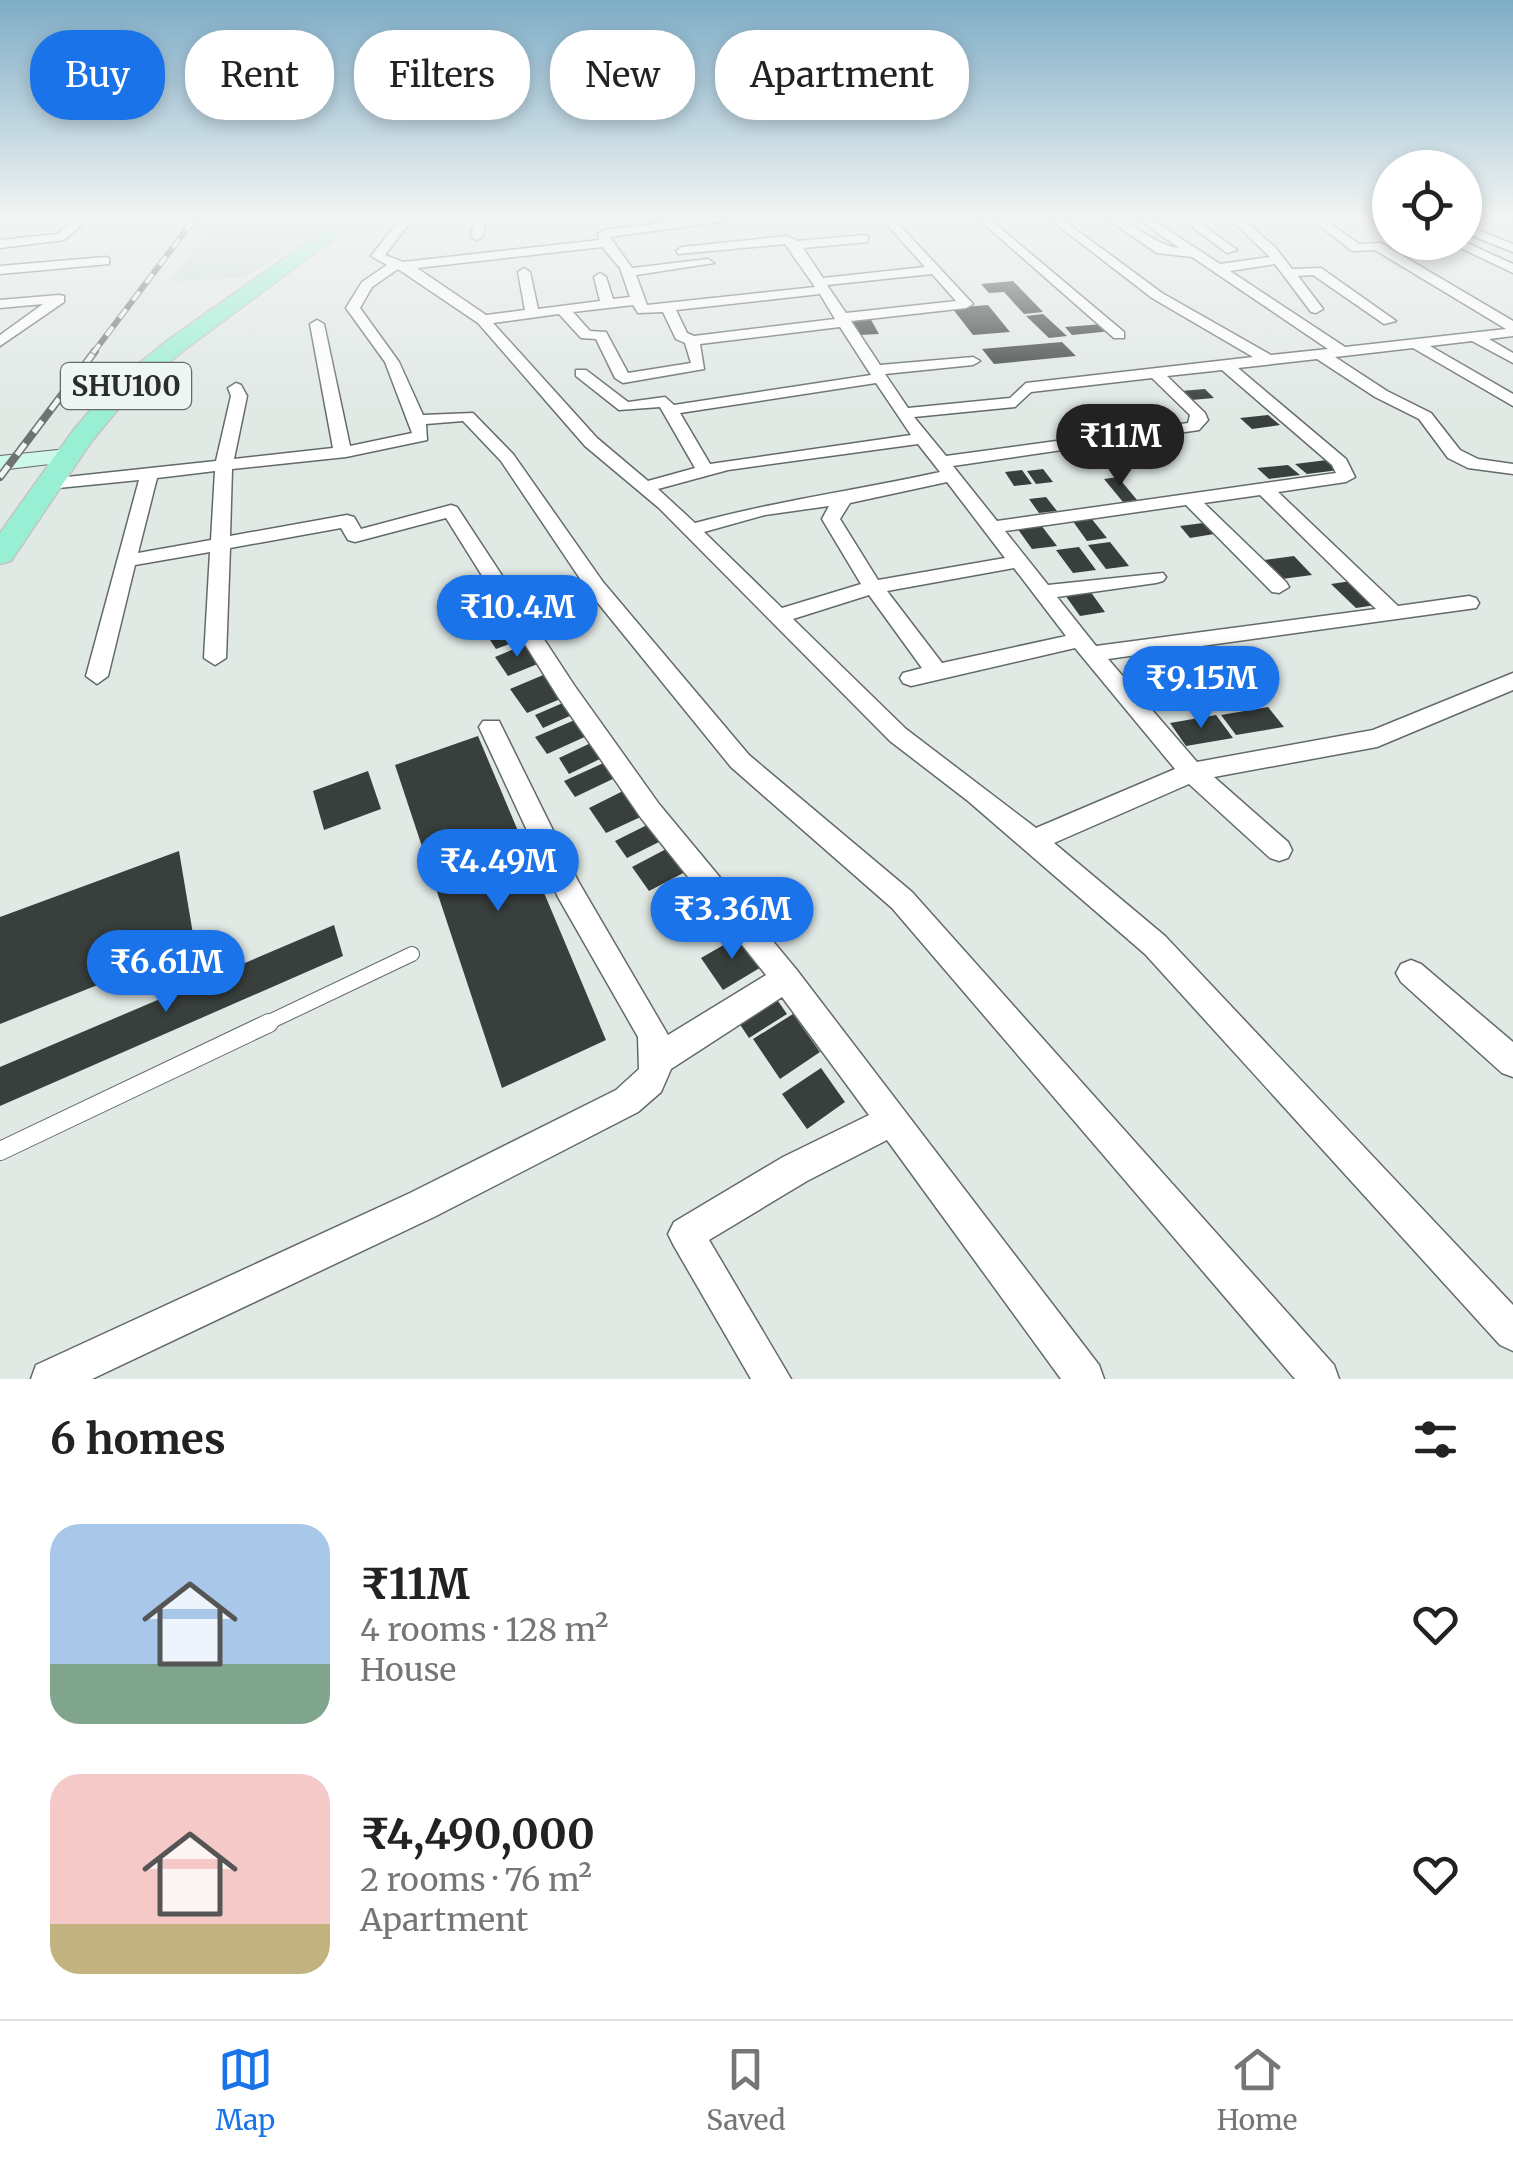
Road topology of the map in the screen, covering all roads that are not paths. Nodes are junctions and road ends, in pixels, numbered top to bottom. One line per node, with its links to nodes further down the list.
1 (264, 281): 50 (main road, SHU100)
2 (373, 281): 47 (street)
3 (424, 281): 24 (street)
4 (526, 281): 22 (street)
5 (601, 281): 18 (street)
6 (632, 281): 17 (street)
7 (818, 281): 16 (street)
8 (854, 281): 16 (street)
9 (946, 281): 25 (street)
10 (1057, 281): 29 (street)
11 (1135, 281): 38 (street)
12 (1234, 281): 23 (street)
13 (1295, 281): 23 (street)
14 (1332, 281): 26 (street)
15 (1434, 281): 28 (street)
16 (821, 286): 21 (street); 25 (street)
17 (637, 300): 18 (street); 21 (street)
18 (606, 303): 20 (street)
19 (0, 304): 32 (street)
20 (562, 308): 22 (street); 31 (street)
21 (668, 308): 31 (street)
22 (532, 311): 24 (street)
23 (1284, 313): 34 (street)
24 (483, 320): 58 (street)
25 (842, 320): 31 (street); 41 (street)
26 (1389, 322)
27 (317, 324): 49 (street)
28 (1513, 330): 30 (street)
29 (1119, 335)
30 (1475, 336): 33 (street); 36 (street)
31 (692, 340)
32 (0, 342)
33 (1416, 344): 34 (street); 44 (street)
34 (1343, 352): 35 (street)
35 (1320, 354): 38 (street); 55 (street)
36 (1513, 359)
37 (973, 361): 41 (street)
38 (1270, 361): 39 (street)
39 (1226, 366): 42 (street); 59 (street)
40 (581, 373): 45 (street)
41 (877, 374): 45 (street); 46 (street)
42 (1156, 374): 46 (street); 53 (street)
43 (236, 388): 52 (street)
44 (1513, 400)
45 (670, 410): 54 (street)
46 (903, 413): 48 (street)
47 (417, 420): 49 (street); 97 (street)
48 (923, 438): 53 (street); 54 (street)
49 (342, 452): 52 (street)
50 (58, 457): 51 (main road); 57 (main road, SHU100); 62 (main road, SHU100)
51 (0, 463)
52 (224, 464): 56 (street); 65 (street)
53 (948, 468): 60 (street); 63 (street)
54 (705, 471): 58 (street)
55 (1509, 471)
56 (149, 473): 57 (street); 67 (street)
57 (48, 484): 66 (main road, SHU100)
58 (644, 487): 64 (street)
59 (1265, 490): 61 (street); 74 (street)
60 (843, 499): 64 (street); 71 (street)
61 (1192, 502): 63 (street); 70 (street)
62 (0, 527)
63 (995, 527): 68 (street)
64 (691, 530): 75 (street)
65 (224, 543): 67 (street); 77 (street); 88 (street)
66 (0, 554)
67 (126, 561): 79 (street)
68 (1020, 561): 71 (street); 72 (street)
69 (1156, 577): 72 (street)
70 (1279, 586)
71 (873, 587): 75 (street); 78 (street)
72 (1044, 592): 76 (street)
73 (1469, 603): 74 (street)
74 (1393, 613): 76 (street)
75 (776, 617): 84 (street)
76 (1086, 647): 78 (street); 83 (street)
77 (216, 658)
78 (938, 672): 80 (street)
79 (97, 676)
80 (911, 678)
81 (1513, 681): 83 (street)
82 (491, 727): 89 (street)
83 (1192, 772): 84 (street); 85 (street)
84 (1033, 841): 93 (street)
85 (1279, 850)
86 (412, 954): 92 (lane)
87 (1411, 973): 90 (street)
88 (786, 978): 89 (street); 91 (street)
89 (658, 1059): 94 (street)
90 (1513, 1061)
91 (891, 1122): 95 (street); 96 (street)
92 (0, 1150)
93 (1513, 1332)
94 (50, 1379)
95 (772, 1379)
96 (1085, 1379)
97 (1320, 1379)

